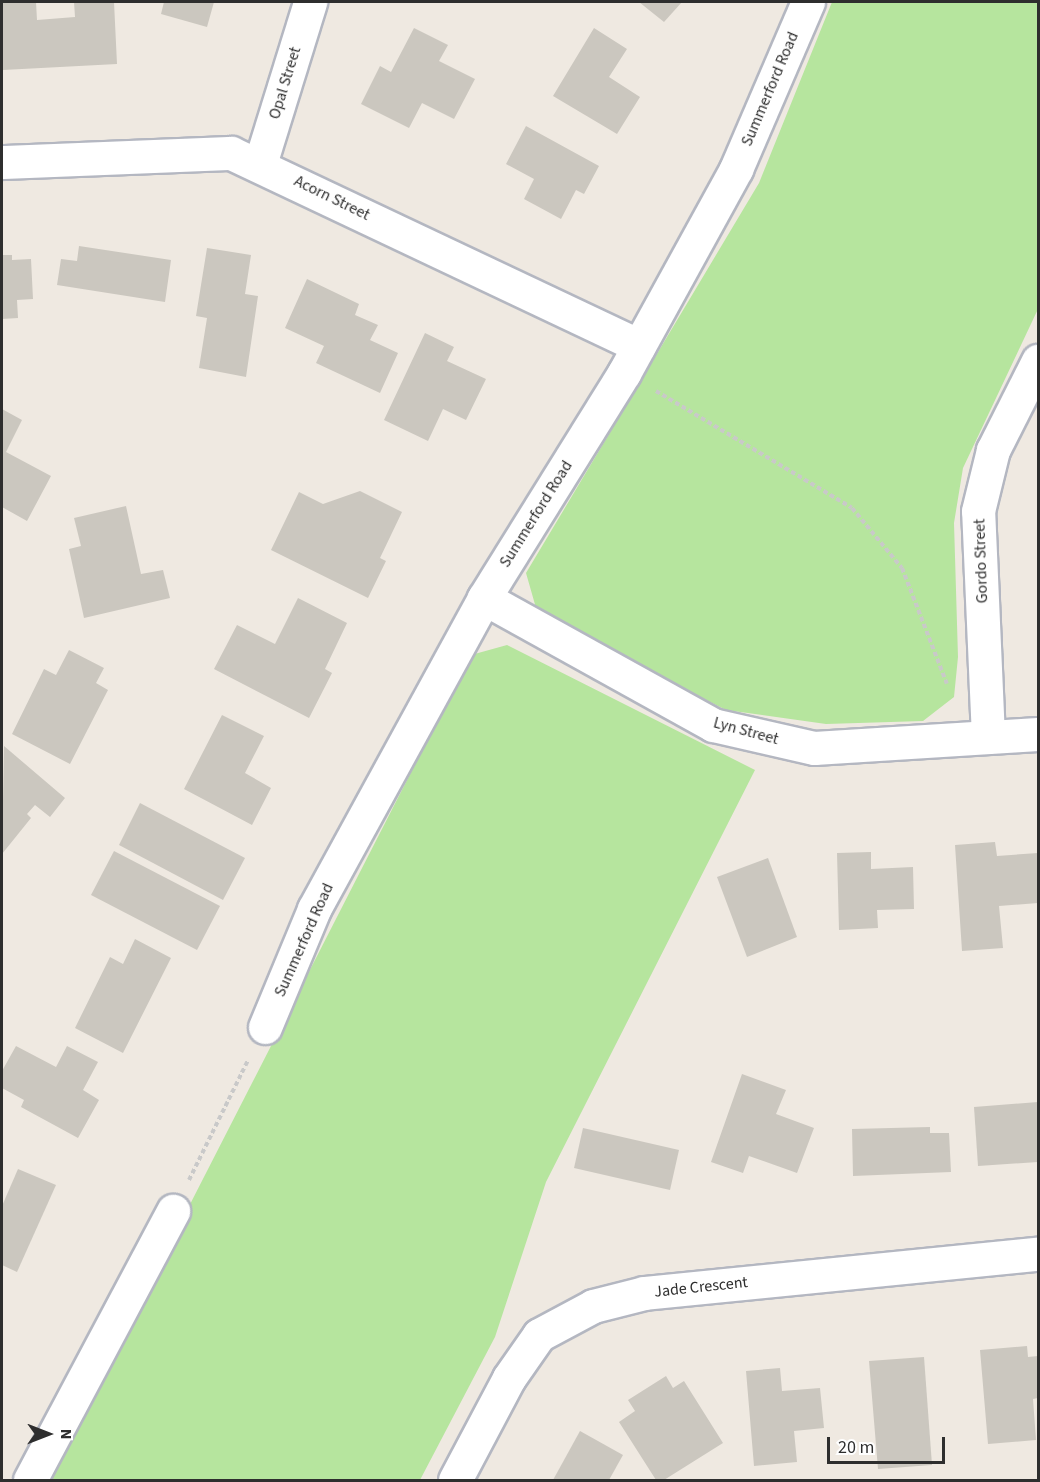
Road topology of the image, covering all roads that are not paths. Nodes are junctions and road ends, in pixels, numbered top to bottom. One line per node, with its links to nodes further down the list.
1 (310, 2): 4 (street, Opal Street)
2 (808, 2): 5 (street, Summerford Road)
3 (2, 162): 4 (street, Acorn Street)
4 (260, 164): 5 (street, Acorn Street)
5 (632, 360): 7 (street, Summerford Road)
6 (1038, 361): 9 (street, Gordo Street)
7 (484, 598): 9 (street, Lyn Street); 10 (street, Summerford Road)
8 (1038, 734): 9 (street, Lyn Street)
9 (978, 737)
10 (265, 1027)
11 (173, 1211): 13 (street)
12 (1038, 1254): 14 (street, Jade Crescent)
13 (30, 1480)
14 (455, 1480)

